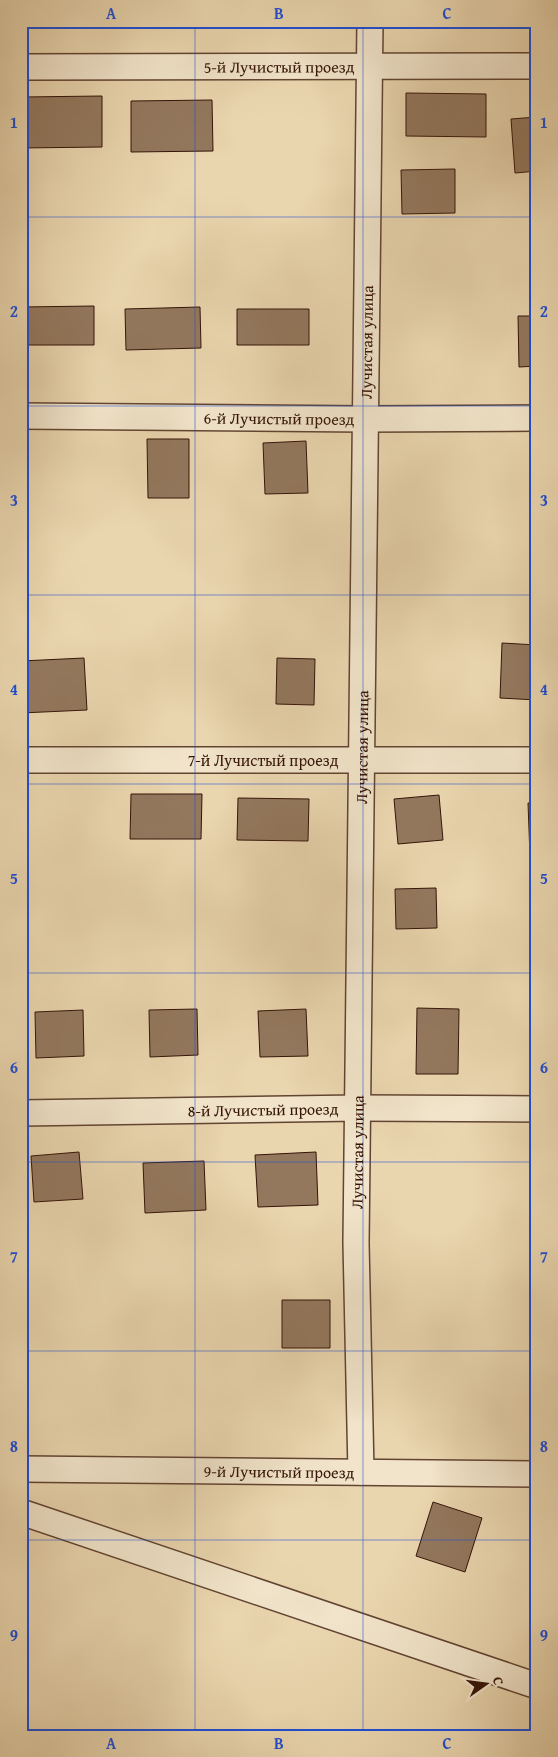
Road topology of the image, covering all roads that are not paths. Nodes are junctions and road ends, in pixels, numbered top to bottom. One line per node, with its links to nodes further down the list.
1 (370, 21): 4 (street, Лучистая улица)
2 (537, 66): 4 (street, 5-й Лучистый проезд)
3 (21, 67): 4 (street, 5-й Лучистый проезд)
4 (369, 67): 6 (street, Лучистая улица)
5 (21, 416): 6 (street, 6-й Лучистый проезд)
6 (366, 418): 7 (street, 6-й Лучистый проезд); 9 (street, Лучистая улица)
7 (537, 418)
8 (21, 760): 9 (street, 7-й Лучистый проезд)
9 (362, 760): 10 (street, 7-й Лучистый проезд); 11 (street, Лучистая улица)
10 (537, 760)
11 (358, 1108): 12 (street, 8-й Лучистый проезд); 13 (street, 8-й Лучистый проезд); 15 (street, Лучистая улица)
12 (537, 1109)
13 (21, 1113)
14 (21, 1469): 15 (street, 9-й Лучистый проезд)
15 (361, 1472): 16 (street, 9-й Лучистый проезд)
16 (537, 1474)
17 (21, 1512): 18 (street)
18 (537, 1686)

